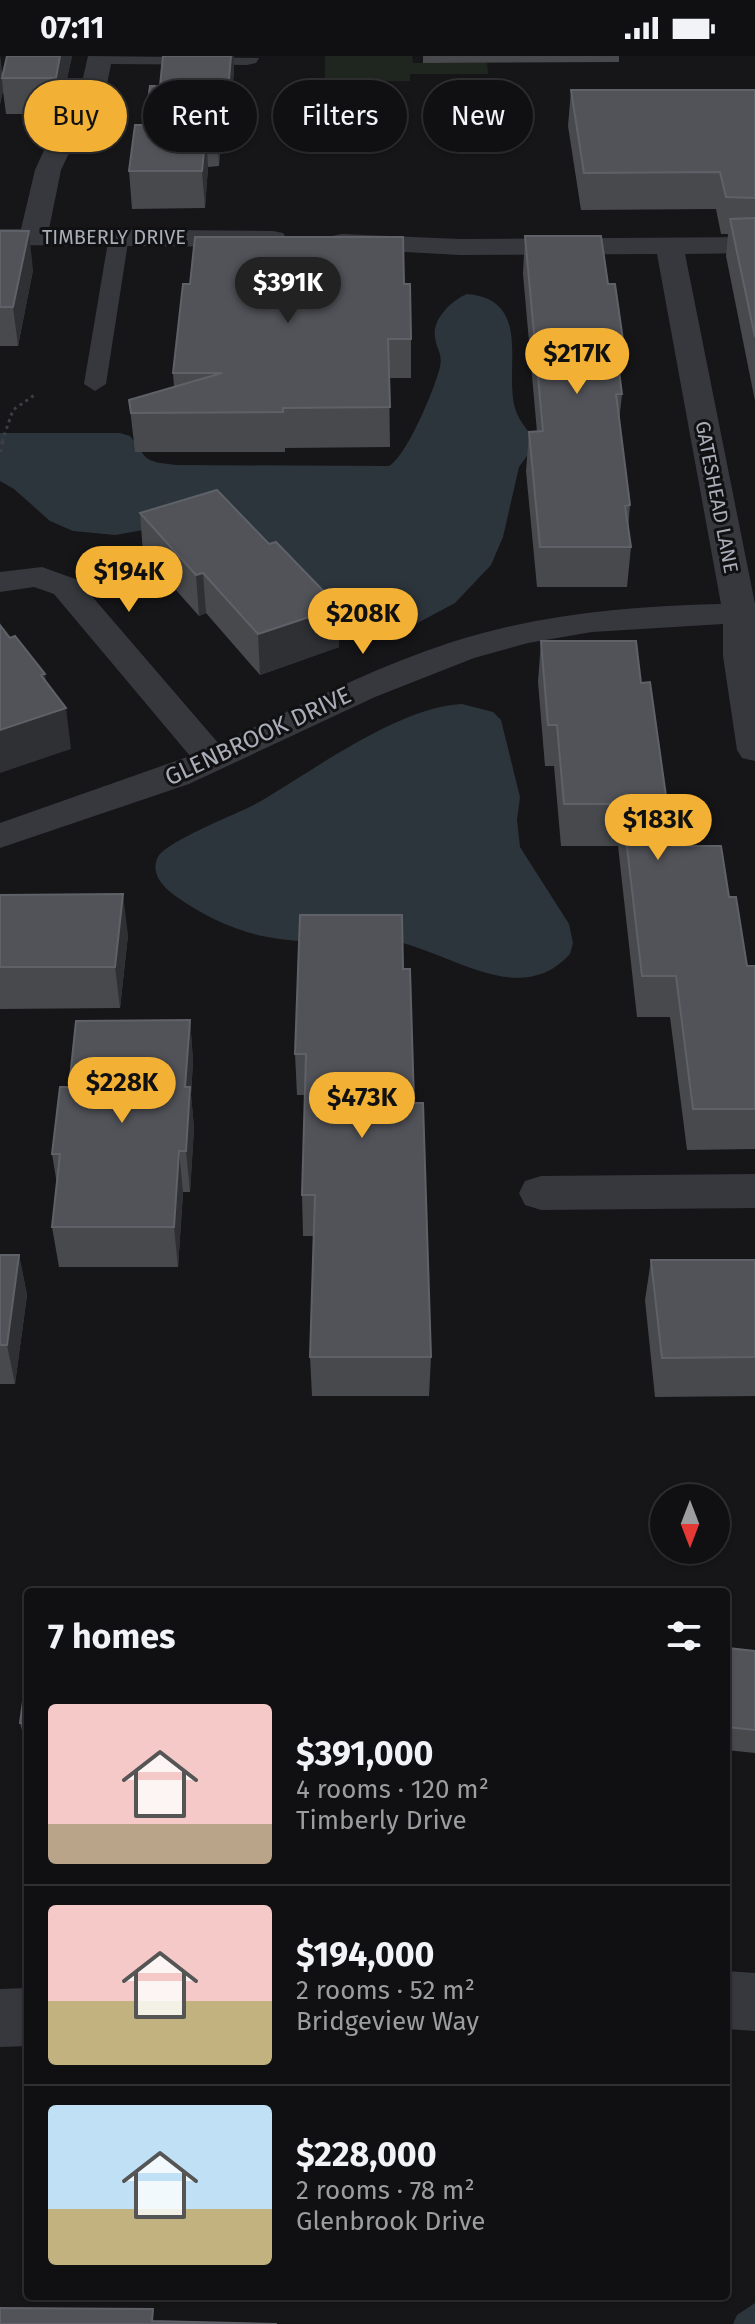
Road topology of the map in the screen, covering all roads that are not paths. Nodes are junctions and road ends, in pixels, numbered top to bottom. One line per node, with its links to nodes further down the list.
1 (102, 56): 2 (street); 5 (street)
2 (247, 58)
3 (119, 236): 5 (street, TIMBERLY DRIVE); 6 (street, TIMBERLY DRIVE); 8 (lane)
4 (0, 237): 5 (street, TIMBERLY DRIVE)
5 (33, 237)
6 (669, 245): 7 (street, TIMBERLY DRIVE); 10 (street, GATESHEAD LANE)
7 (755, 245)
8 (95, 384)
9 (0, 582): 12 (street)
10 (747, 614): 11 (street, GATESHEAD LANE); 12 (street, GLENBROOK DRIVE)
11 (755, 750)
12 (213, 760): 13 (street, GLENBROOK DRIVE)
13 (0, 836)
14 (755, 1191): 15 (street)
15 (541, 1193)
16 (730, 2000): 17 (street)
17 (755, 2002)
18 (24, 2017): 19 (street)
19 (0, 2018)

